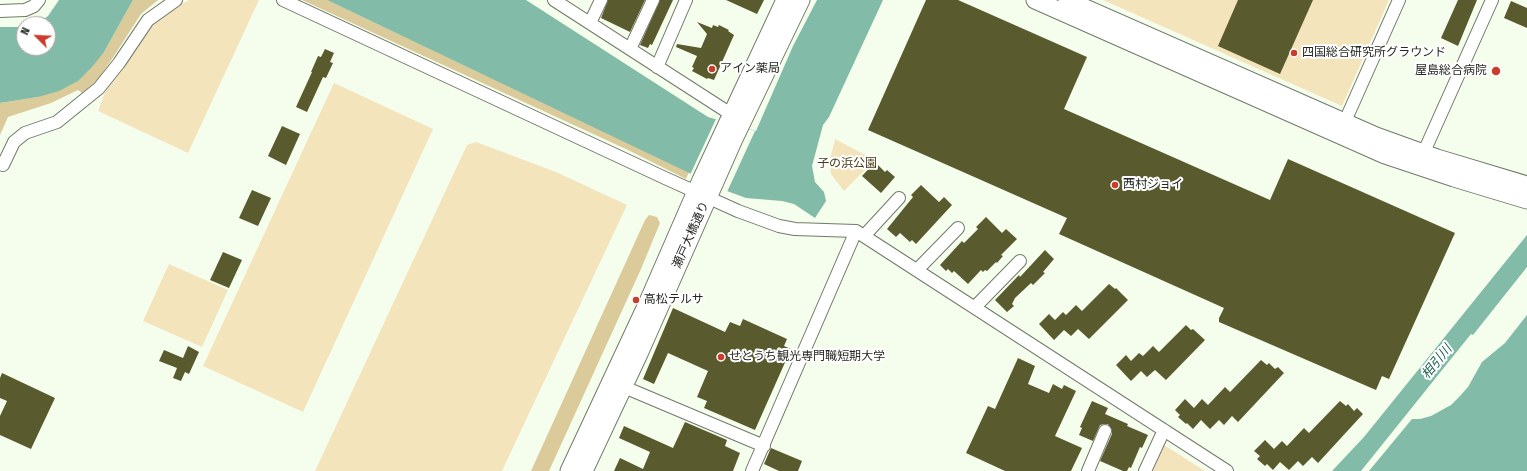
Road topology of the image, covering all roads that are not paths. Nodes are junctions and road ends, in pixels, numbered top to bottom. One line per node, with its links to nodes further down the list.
1 (40, 0): 14 (street)
2 (176, 0): 21 (street)
3 (283, 0): 23 (street)
4 (554, 0): 15 (street)
5 (601, 0): 15 (street)
6 (653, 0): 16 (street)
7 (686, 0): 17 (street)
8 (785, 0): 18 (street, 瀬戸大橋通り)
9 (801, 0): 18 (street, 瀬戸大橋通り)
10 (1034, 0): 19 (street)
11 (1068, 0): 19 (street)
12 (1399, 0): 19 (street)
13 (1492, 0): 20 (street)
14 (0, 11)
15 (590, 23): 16 (street)
16 (630, 50): 17 (street)
17 (657, 67): 18 (street)
18 (736, 121): 23 (street, 瀬戸大橋通り)
19 (1341, 128): 20 (street); 25 (street)
20 (1423, 154): 22 (street)
21 (3, 165)
22 (1527, 185)
23 (705, 189): 27 (street); 31 (street, 瀬戸大橋通り); 35 (street, 瀬戸大橋通り)
24 (899, 198): 27 (street)
25 (1527, 200)
26 (958, 228): 29 (street)
27 (860, 233): 29 (street); 34 (street)
28 (1020, 261): 30 (street)
29 (918, 270): 30 (street)
30 (975, 307): 32 (street)
31 (624, 387): 34 (street); 36 (street, 瀬戸大橋通り)
32 (1164, 430): 39 (street); 40 (street)
33 (1105, 431): 38 (street)
34 (764, 446): 37 (street)
35 (569, 471)
36 (584, 471)
37 (752, 471)
38 (1088, 471)
39 (1145, 471)
40 (1227, 471)

